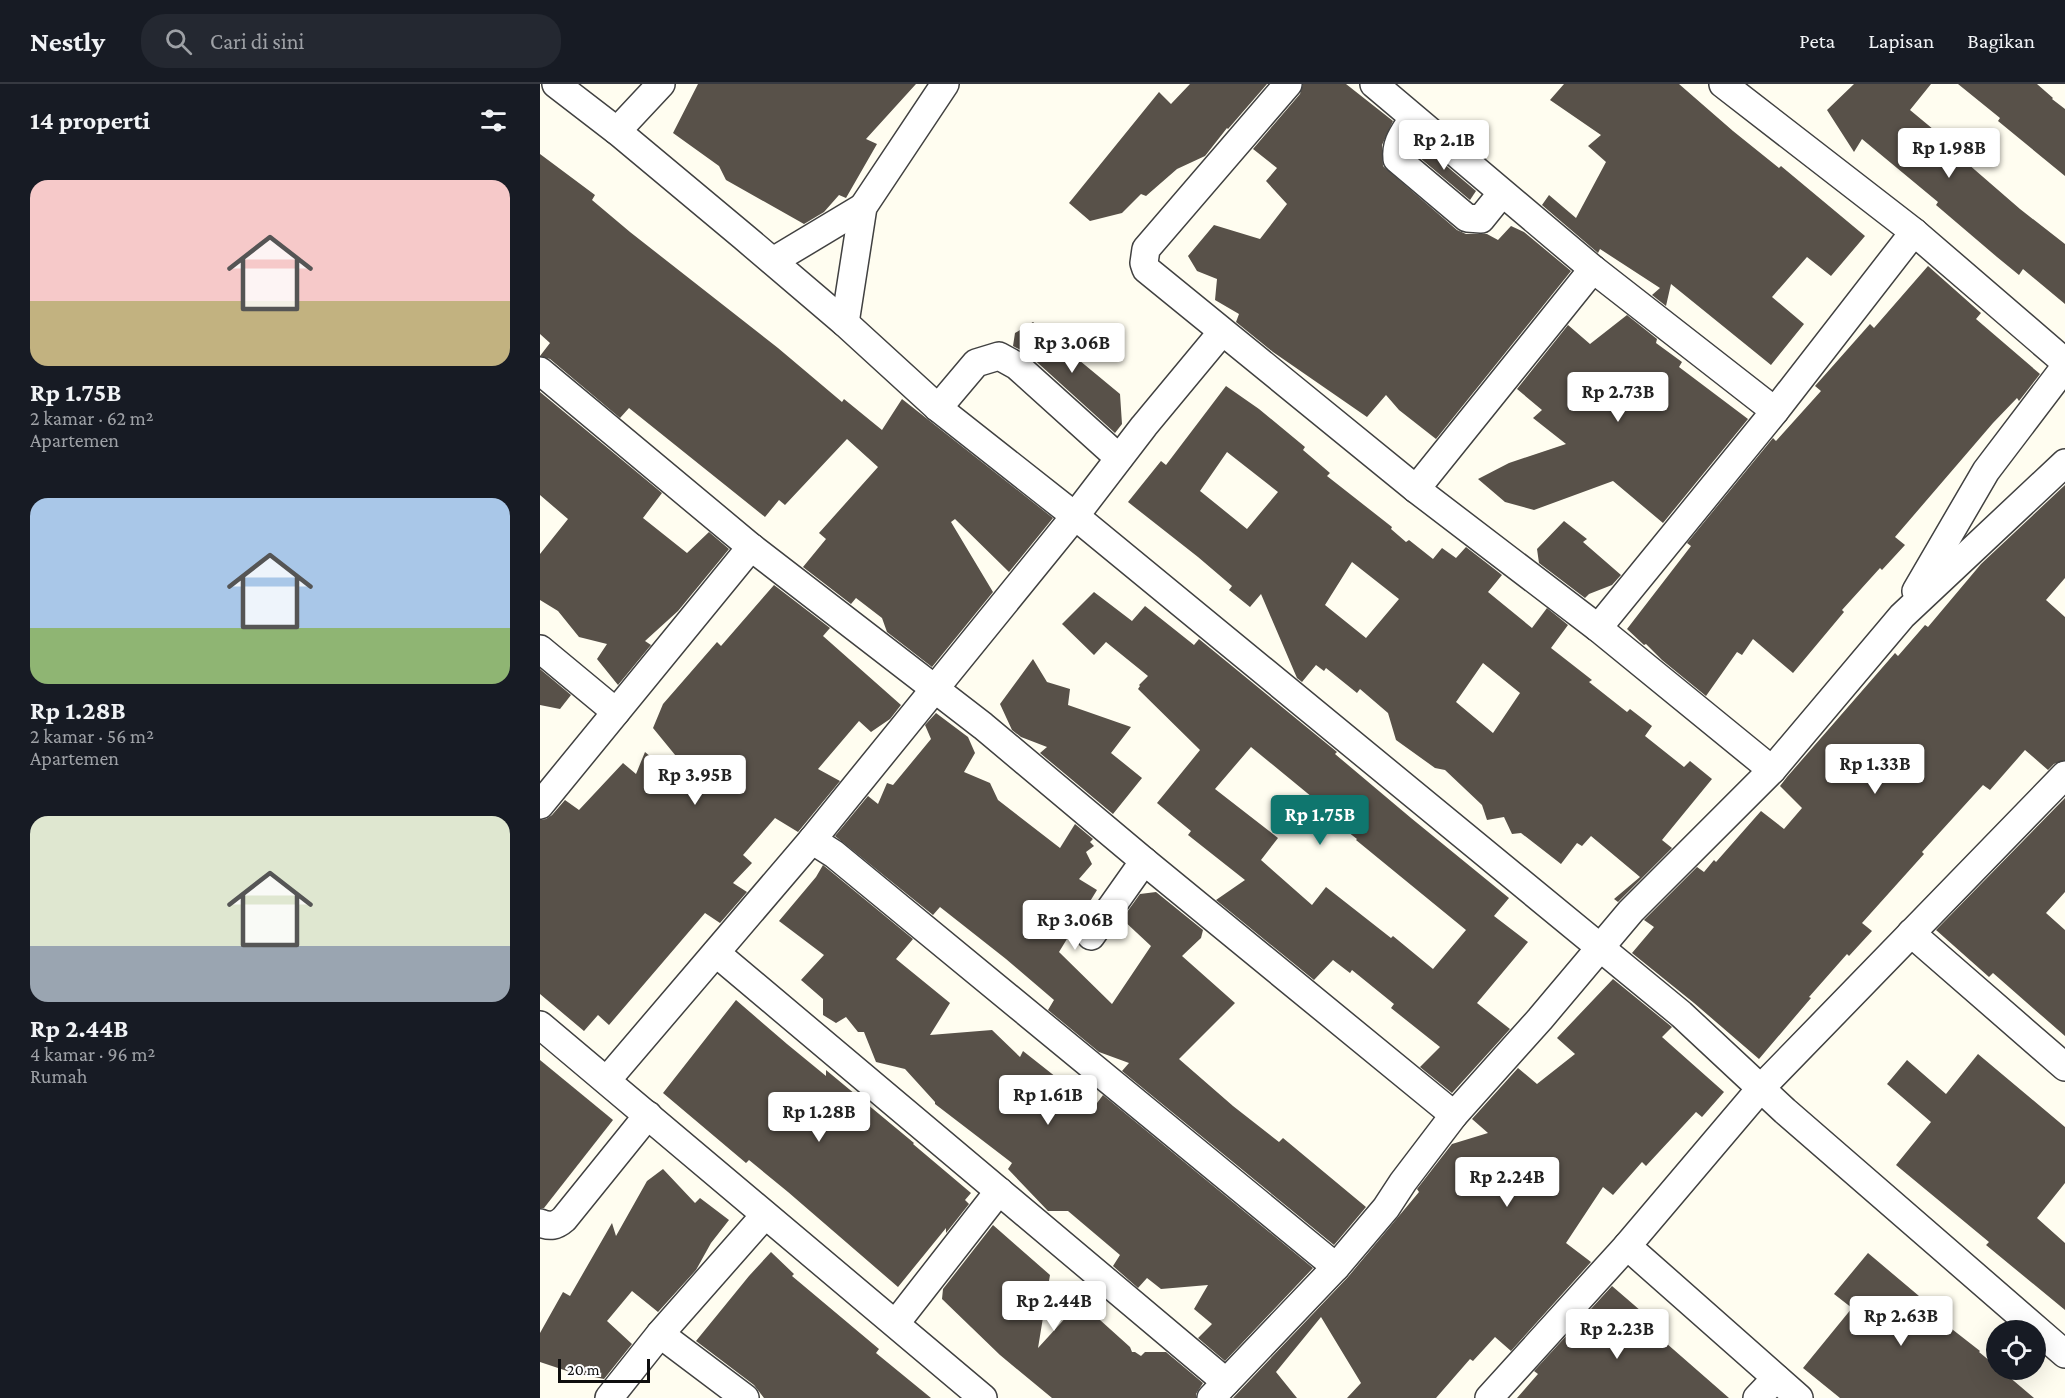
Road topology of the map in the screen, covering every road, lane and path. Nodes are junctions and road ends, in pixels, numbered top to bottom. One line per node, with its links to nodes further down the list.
1 (556, 84): 8 (street)
2 (662, 84): 8 (street)
3 (945, 84): 10 (street)
4 (1288, 84): 15 (street)
5 (1374, 84): 7 (street)
6 (1739, 89): 11 (street)
7 (1413, 118): 9 (street); 9 (street)
8 (617, 131): 12 (street)
9 (1502, 193): 13 (street)
10 (863, 207): 12 (street); 14 (street)
11 (1914, 232): 16 (street); 20 (street)
12 (773, 261): 14 (street)
13 (1593, 269): 20 (street); 23 (street)
14 (845, 323): 19 (street)
15 (1222, 332): 21 (street); 23 (street)
16 (2065, 362)
17 (2065, 368): 26 (street)
18 (540, 371): 25 (street)
19 (938, 408): 21 (street); 24 (street)
20 (1775, 411): 27 (street)
21 (1119, 458): 24 (street)
22 (2065, 463): 26 (street)
23 (1416, 489): 27 (street)
24 (1075, 516): 29 (street); 38 (street)
25 (751, 547): 29 (street); 30 (street)
26 (1902, 616): 31 (street)
27 (1598, 628): 31 (street)
28 (540, 649): 30 (street)
29 (934, 689): 34 (street); 35 (street)
30 (616, 712): 33 (street)
31 (1772, 770): 38 (street)
32 (2065, 775): 36 (street)
33 (540, 805)
34 (812, 840): 39 (street); 50 (street)
35 (1144, 861): 37 (street); 45 (street)
36 (1911, 933): 41 (street); 43 (street)
37 (1091, 936)
38 (1600, 946): 43 (street); 45 (street)
39 (716, 953): 42 (street); 46 (street)
40 (540, 1025): 42 (street)
41 (2065, 1067)
42 (607, 1080): 44 (street)
43 (1761, 1088): 49 (street); 53 (street)
44 (648, 1115): 47 (street); 48 (street)
45 (1454, 1115): 50 (street)
46 (999, 1191): 51 (street); 55 (street)
47 (765, 1215): 51 (street); 52 (street)
48 (540, 1223)
49 (1628, 1246): 54 (street); 59 (street)
50 (1336, 1267): 55 (street)
51 (896, 1323): 58 (street)
52 (660, 1334): 56 (street); 57 (street)
53 (2065, 1354)
54 (1776, 1378): 60 (street); 61 (street)
55 (1219, 1390)
56 (609, 1398)
57 (745, 1398)
58 (983, 1398)
59 (1489, 1398)
60 (1757, 1398)
61 (1799, 1398)

